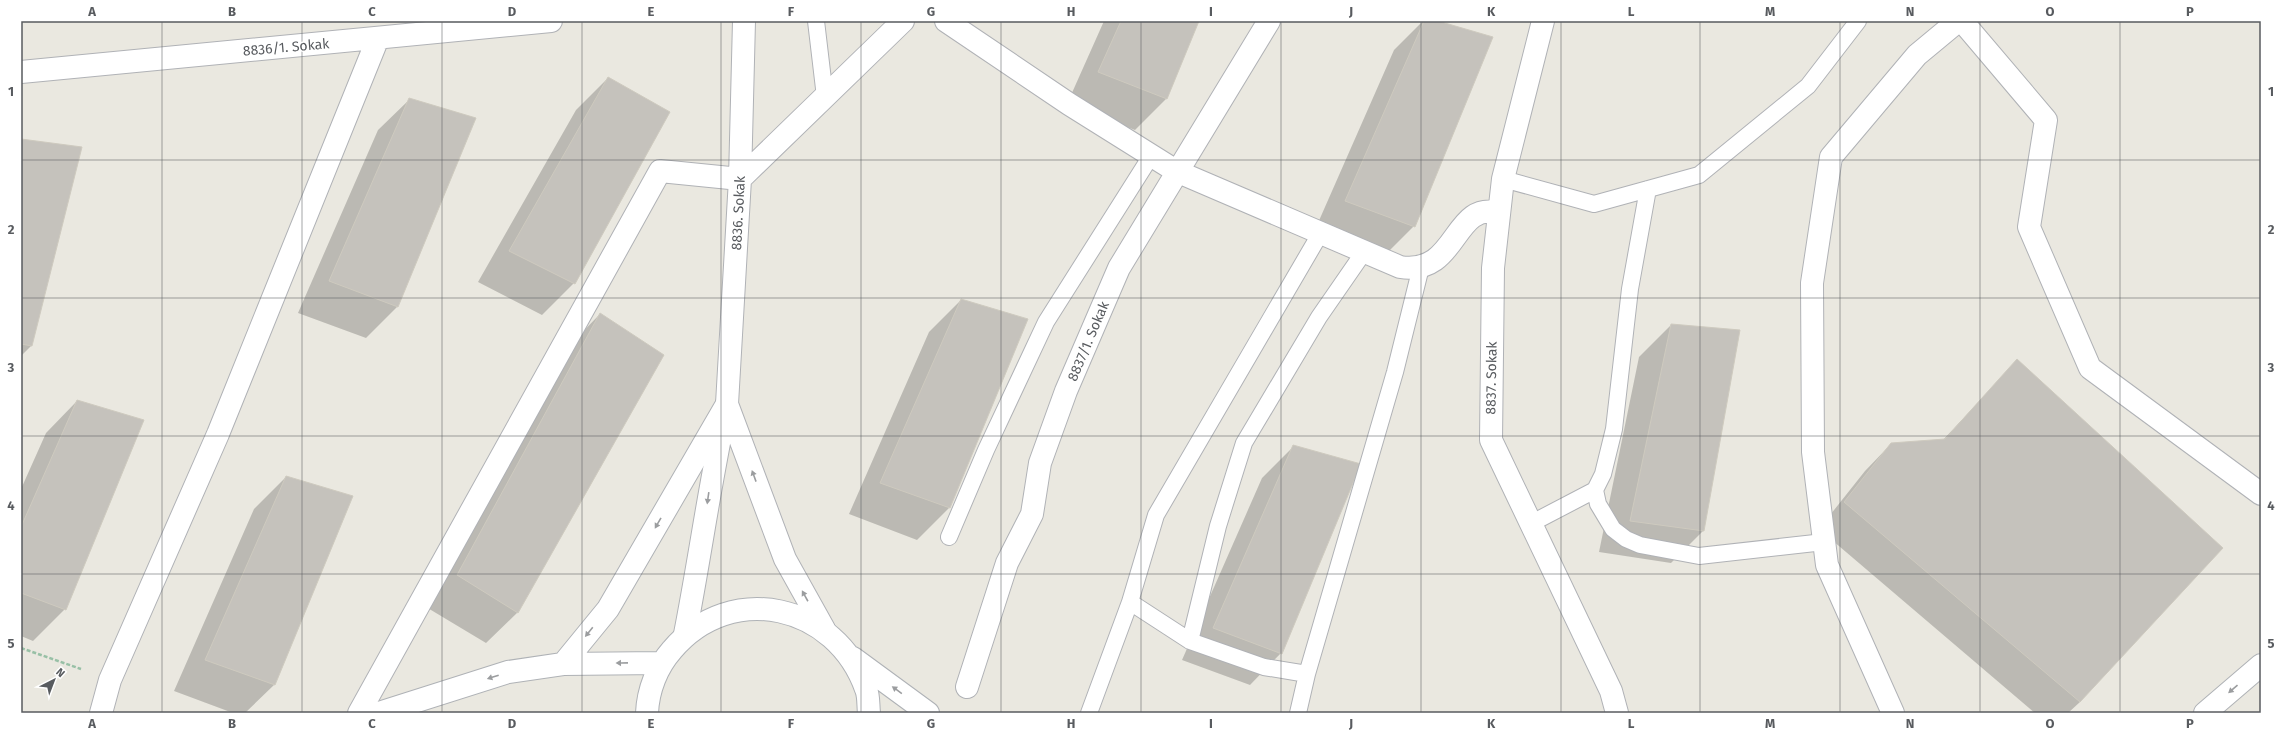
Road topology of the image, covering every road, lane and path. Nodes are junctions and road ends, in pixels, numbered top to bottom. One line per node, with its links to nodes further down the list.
1 (551, 21): 11 (street, 8836/1. Sokak)
2 (744, 21): 16 (street, 8836. Sokak)
3 (816, 21): 13 (lane)
4 (903, 21): 13 (street)
5 (946, 21): 14 (street)
6 (1269, 21): 15 (street, 8837/1. Sokak)
7 (1543, 21): 17 (street, 8837. Sokak)
8 (1858, 21): 18 (lane)
9 (1958, 21): 28 (street)
10 (1962, 21): 25 (street)
11 (378, 38): 12 (street, 8836/1. Sokak); 39 (street)
12 (21, 72)
13 (825, 97): 16 (street)
14 (1150, 156): 15 (street); 27 (lane)
15 (1176, 171): 20 (street); 40 (street, 8837/1. Sokak)
16 (740, 179): 23 (street, 8836. Sokak); 42 (street)
17 (1503, 179): 18 (lane); 19 (street, 8837. Sokak)
18 (1648, 189): 24 (lane)
19 (1500, 213): 22 (street); 26 (street, 8837. Sokak)
20 (1320, 234): 21 (street); 29 (lane)
21 (1364, 252): 22 (street); 32 (lane)
22 (1421, 267): 38 (lane)
23 (727, 404): 30 (street, one-way to 23); 31 (street, one-way to 31); 36 (street, one-way to 36)
24 (1595, 490): 26 (lane); 28 (lane)
25 (2261, 494)
26 (1530, 524): 49 (street, 8837. Sokak)
27 (949, 537)
28 (1824, 542): 50 (street)
29 (1130, 602): 32 (lane); 47 (lane)
30 (824, 630): 31 (street); 34 (street)
31 (685, 634): 35 (street)
32 (1190, 641): 38 (lane)
33 (21, 648): 39 (path)
34 (850, 656): 45 (street); 46 (street, one-way to 34)
35 (661, 663): 36 (street, one-way to 36); 44 (street)
36 (563, 664): 43 (street, one-way to 43)
37 (2261, 665): 51 (street, one-way to 51)
38 (1307, 674): 48 (lane)
39 (110, 680): 41 (street)
40 (967, 687)
41 (101, 713)
42 (359, 713)
43 (379, 713)
44 (647, 713)
45 (869, 713)
46 (928, 713)
47 (1089, 713)
48 (1298, 713)
49 (1617, 713)
50 (1893, 713)
51 (2204, 713)

